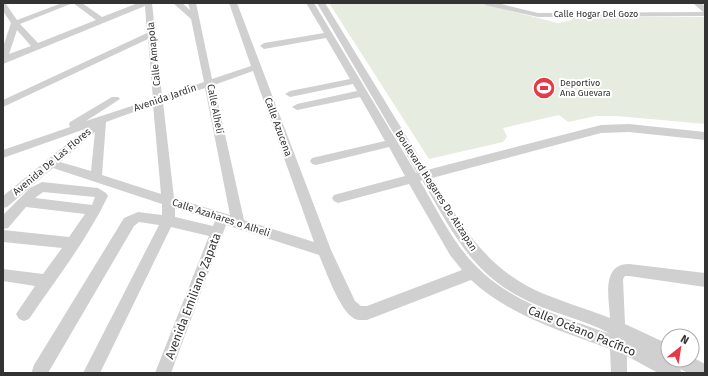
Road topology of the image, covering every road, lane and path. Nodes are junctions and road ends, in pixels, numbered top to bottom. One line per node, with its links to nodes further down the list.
1 (69, 3): 15 (street)
2 (77, 3): 16 (street)
3 (146, 3): 16 (street); 18 (street, Calle Amapola)
4 (177, 3): 14 (street)
5 (192, 3): 14 (street, Calle Alhelí)
6 (233, 3): 23 (street, Calle Azucena)
7 (310, 3): 19 (street, Boulevard Hogares De Atizapan)
8 (321, 3): 40 (street, Boulevard Hogares De Atizapan)
9 (488, 3): 13 (street, Calle Hogar Del Gozo)
10 (697, 3): 12 (street)
11 (4, 9): 15 (street)
12 (705, 10)
13 (705, 14)
14 (195, 18): 25 (street, Calle Alhelí)
15 (14, 21): 17 (street); 21 (street); 22 (street)
16 (102, 21): 21 (street)
17 (3, 22)
18 (152, 34): 29 (street, Calle Amapola); 30 (street)
19 (329, 35): 20 (street); 24 (street, Boulevard Hogares De Atizapan)
20 (264, 46)
21 (38, 47): 22 (street)
22 (3, 61)
23 (256, 67): 25 (street, Avenida Jardín); 55 (street, Calle Azucena)
24 (355, 81): 26 (street, Boulevard Hogares De Atizapan); 27 (street)
25 (210, 83): 29 (street, Avenida Jardín); 50 (street, Calle Alhelí)
26 (362, 93): 31 (street); 35 (street, Boulevard Hogares De Atizapan)
27 (290, 94)
28 (115, 99): 33 (street)
29 (158, 100): 32 (street, Avenida Jardín); 44 (street, Calle Amapola)
30 (3, 104)
31 (297, 108)
32 (101, 121): 33 (street, Avenida Jardín); 39 (street, Avenida De Las Flores); 41 (street)
33 (69, 129): 36 (street, Avenida Jardín); 37 (street, Avenida Jardín)
34 (705, 136): 40 (street)
35 (391, 143): 38 (street); 42 (street, Boulevard Hogares De Atizapan)
36 (3, 147)
37 (3, 154)
38 (316, 161)
39 (51, 163): 41 (street, Calle Azahares o Alheli); 46 (street, Avenida De Las Flores)
40 (425, 175): 42 (street); 61 (street, Boulevard Hogares De Atizapan)
41 (96, 177): 44 (street, Calle Azahares o Alheli)
42 (412, 179): 43 (street); 56 (street, Boulevard Hogares De Atizapan)
43 (338, 198)
44 (168, 200): 48 (street, Calle Azahares o Alheli); 49 (street, Calle Amapola)
45 (24, 202): 47 (street); 47 (street); 51 (street)
46 (3, 203)
47 (95, 210): 54 (street)
48 (222, 218): 50 (street, Calle Azahares o Alheli); 52 (street, Avenida Emiliano Zapata)
49 (168, 221): 52 (street); 65 (street); 66 (street)
50 (238, 223): 55 (street, Calle Azahares o Alheli)
51 (3, 224)
52 (218, 233): 67 (street, Avenida Emiliano Zapata)
53 (3, 236): 54 (street)
54 (73, 243): 59 (street)
55 (324, 251): 56 (street)
56 (472, 273): 62 (street, Calle Océano Pacífico)
57 (3, 275): 59 (street)
58 (705, 280): 61 (street)
59 (47, 281): 60 (street)
60 (24, 314)
61 (619, 328): 62 (street); 63 (street, Boulevard Hogares De Atizapan)
62 (618, 345): 68 (street); 69 (street, Calle Océano Pacífico)
63 (660, 349)
64 (696, 368): 70 (street)
65 (40, 371)
66 (91, 373)
67 (163, 373)
68 (619, 373)
69 (674, 373)
70 (705, 373)

